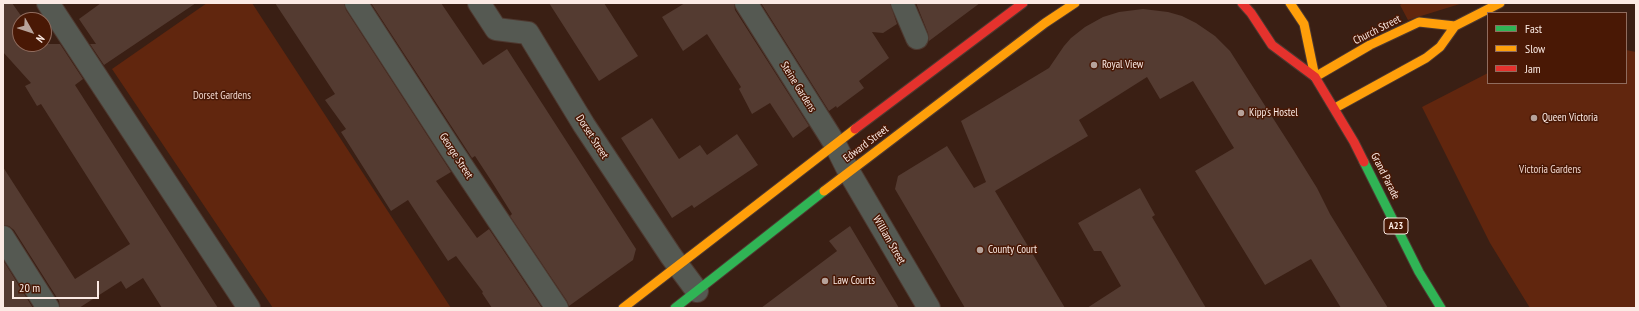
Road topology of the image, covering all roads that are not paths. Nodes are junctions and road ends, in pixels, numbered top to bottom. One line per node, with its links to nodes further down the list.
1 (48, 3): 21 (street)
2 (356, 3): 22 (street, George Street)
3 (479, 3): 18 (street, Dorset Street)
4 (746, 3): 15 (street, Steine Gardens)
5 (902, 3): 12 (street)
6 (1023, 3): 15 (main road, Edward Street)
7 (1075, 3): 16 (main road, Edward Street)
8 (1242, 3): 13 (main road, Grand Parade / A23)
9 (1290, 3): 13 (main road, Grand Parade / A23)
10 (1500, 3): 11 (main road)
11 (1455, 26): 13 (main road, Church Street); 14 (main road)
12 (917, 38)
13 (1315, 77): 14 (main road, Grand Parade / A23)
14 (1335, 108): 26 (main road, Grand Parade / A23)
15 (835, 144): 16 (street, Steine Gardens); 18 (main road, Edward Street)
16 (850, 172): 19 (main road, Edward Street); 25 (street, William Street)
17 (3, 237): 20 (street)
18 (679, 265): 19 (street, Dorset Street); 23 (main road, Edward Street)
19 (697, 291): 24 (main road, Edward Street)
20 (48, 308)
21 (249, 308)
22 (557, 308)
23 (623, 308)
24 (675, 308)
25 (929, 308)
26 (1441, 308)

